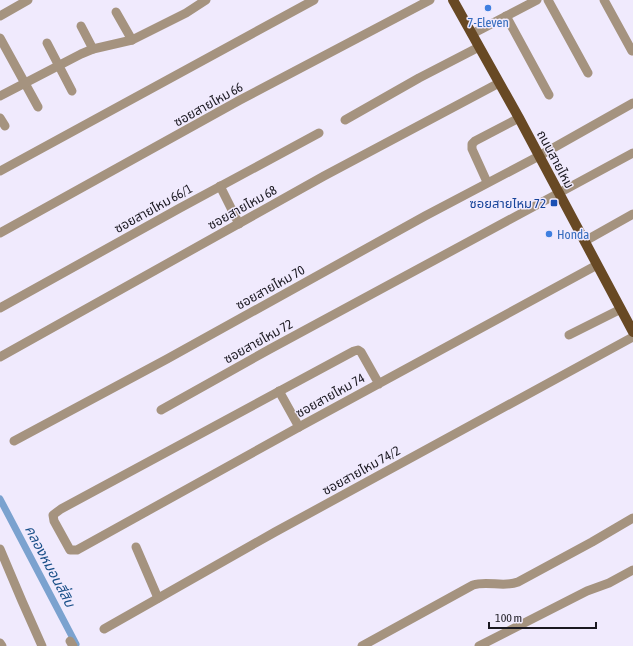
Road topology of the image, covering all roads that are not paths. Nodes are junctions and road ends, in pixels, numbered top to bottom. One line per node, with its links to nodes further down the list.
1 (28, 0): 10 (street)
2 (206, 0): 15 (street)
3 (314, 0): 36 (street)
4 (430, 0): 42 (street, ซอยสายไหม 66)
5 (453, 0): 13 (main road, ถนนสายไหม)
6 (537, 0): 11 (street)
7 (548, 0): 21 (street)
8 (604, 0): 19 (street)
9 (116, 12): 15 (street)
10 (0, 16)
11 (506, 16): 13 (street); 25 (street)
12 (81, 26): 18 (street)
13 (472, 34): 17 (main road, ถนนสายไหม)
14 (0, 38): 22 (street)
15 (132, 40): 18 (street)
16 (47, 43): 20 (street)
17 (480, 47): 23 (main road, ถนนสายไหม); 31 (street)
18 (93, 49): 20 (street)
19 (632, 51)
20 (59, 65): 22 (street); 24 (street)
21 (588, 73)
22 (25, 83): 26 (street); 28 (street)
23 (499, 83): 30 (main road, ถนนสายไหม); 41 (street, ซอยสายไหม 68)
24 (72, 91)
25 (549, 95)
26 (0, 96)
27 (633, 103): 35 (street, ซอยสายไหม 70)
28 (38, 107)
29 (0, 118): 32 (street)
30 (519, 118): 35 (main road, ถนนสายไหม); 37 (street)
31 (345, 120)
32 (5, 126)
33 (319, 133): 38 (street, ซอยสายไหม 66/1)
34 (633, 153): 39 (street, ซอยสายไหม 72)
35 (539, 156): 37 (street, ซอยสายไหม 70); 39 (main road, ถนนสายไหม)
36 (0, 171)
37 (487, 182): 55 (street, ซอยสายไหม 70)
38 (220, 186): 41 (street); 45 (street, ซอยสายไหม 66/1)
39 (559, 194): 43 (main road, ถนนสายไหม); 53 (street, ซอยสายไหม 72)
40 (633, 214): 43 (street)
41 (239, 224): 50 (street, ซอยสายไหม 68)
42 (0, 233)
43 (584, 241): 44 (main road, ถนนสายไหม)
44 (598, 265): 46 (main road, ถนนสายไหม); 51 (street, ซอยสายไหม 74)
45 (0, 308)
46 (621, 309): 47 (main road, ถนนสายไหม); 48 (street)
47 (633, 332)
48 (569, 335)
49 (633, 337): 60 (street, ซอยสายไหม 74/2)
50 (0, 357)
51 (379, 384): 52 (street); 54 (street, ซอยสายไหม 74)
52 (279, 391): 54 (street); 54 (street, ซอยสายไหม 74)
53 (161, 410)
54 (299, 427)
55 (14, 441)
56 (633, 518): 65 (street)
57 (136, 547): 60 (street)
58 (0, 548): 64 (street)
59 (633, 570): 66 (street)
60 (158, 598): 61 (street, ซอยสายไหม 74/2)
61 (104, 628)
62 (0, 643): 63 (street)
63 (2, 646)
64 (42, 646)
65 (362, 646)
66 (479, 646)

